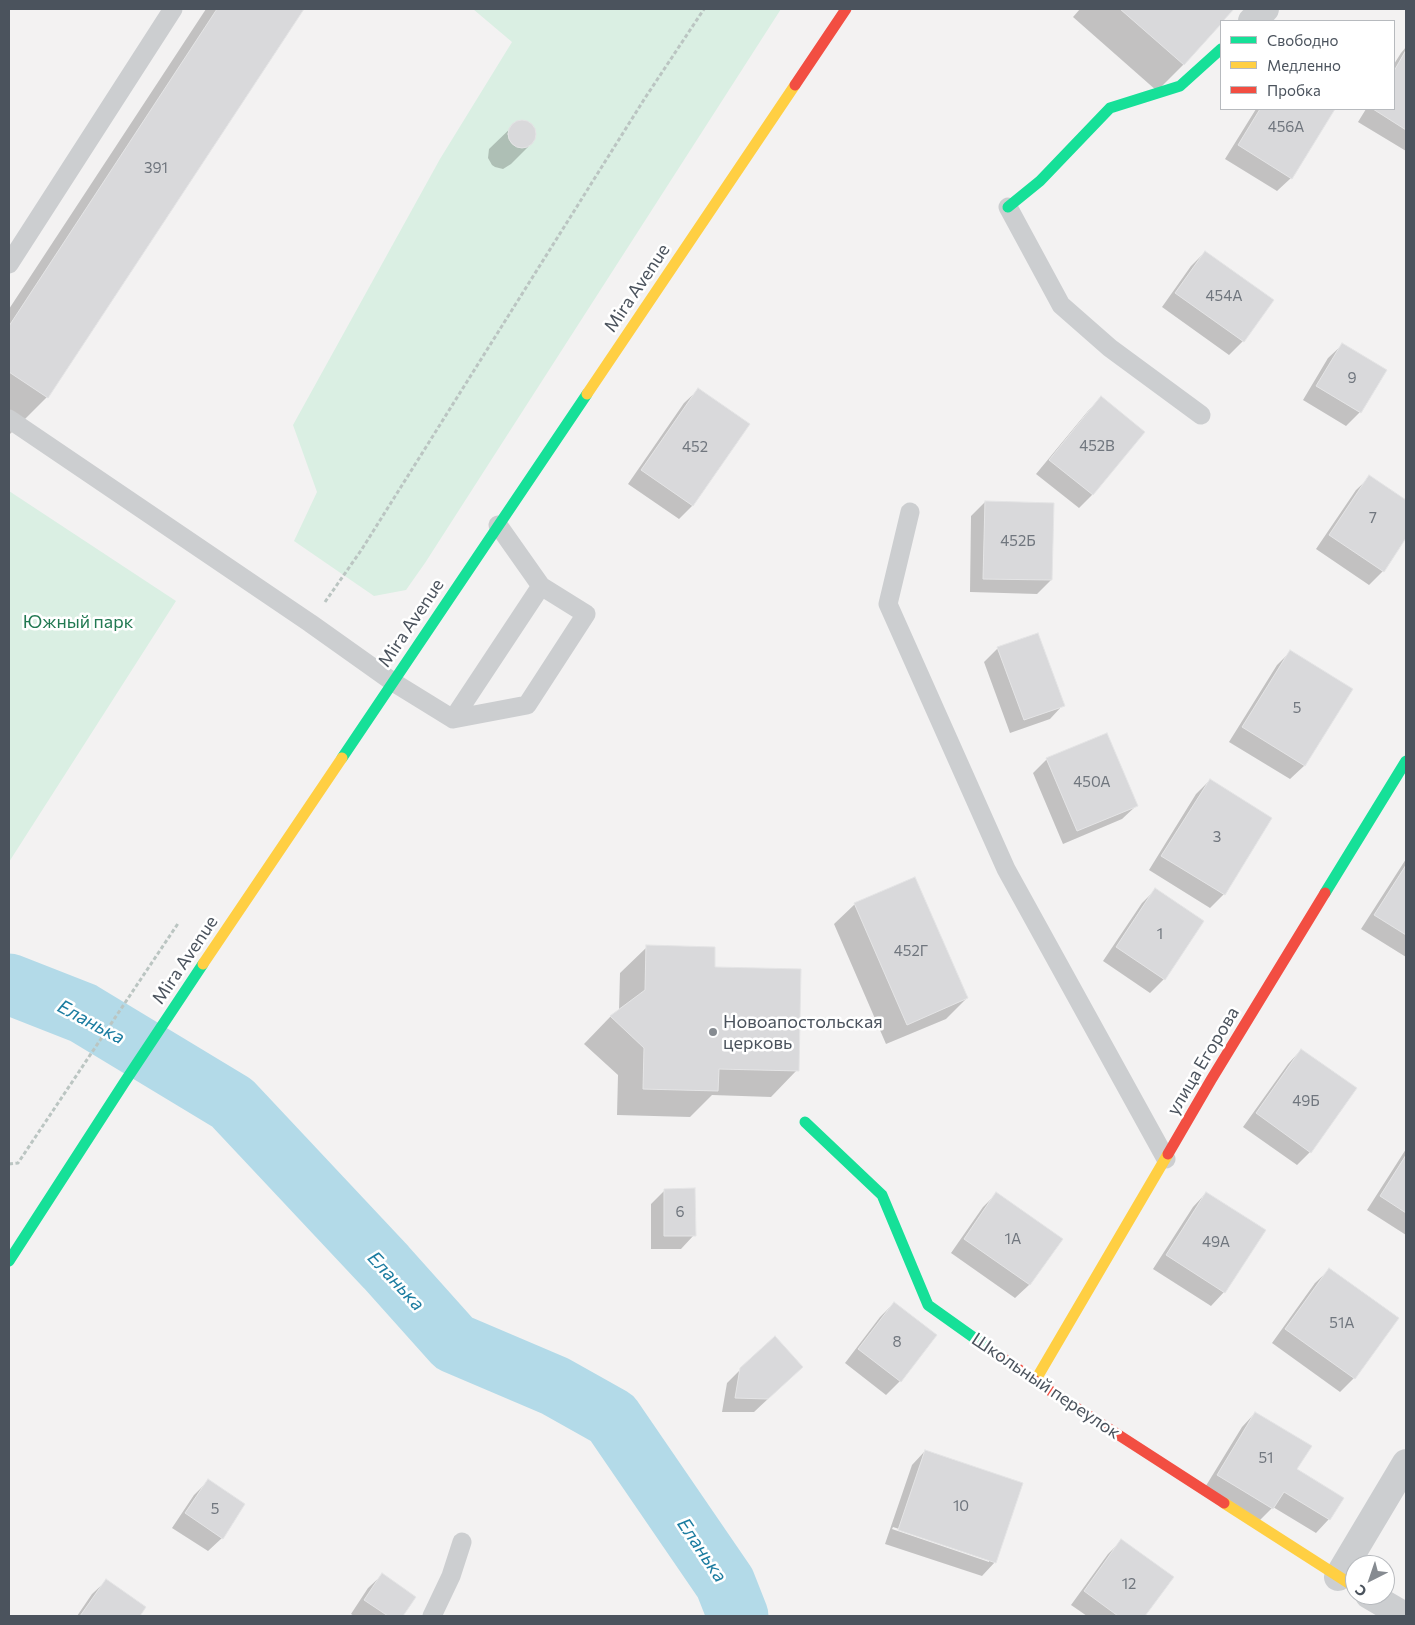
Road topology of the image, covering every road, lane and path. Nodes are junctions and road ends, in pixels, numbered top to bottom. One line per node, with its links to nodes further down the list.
1 (173, 9): 8 (lane)
2 (704, 9): 14 (path)
3 (846, 9): 12 (street, Mira Avenue)
4 (1265, 9): 5 (street)
5 (1253, 20)
6 (1220, 50): 7 (street)
7 (1008, 207): 9 (lane)
8 (9, 264)
9 (1200, 415)
10 (9, 419): 14 (lane)
11 (910, 512): 20 (lane)
12 (498, 525): 13 (lane); 15 (street, Mira Avenue)
13 (541, 586): 16 (lane); 16 (lane)
14 (310, 623): 15 (lane)
15 (393, 682): 16 (lane); 22 (street, Mira Avenue)
16 (453, 719)
17 (1406, 760): 20 (street, улица Егорова)
18 (178, 922): 21 (path)
19 (805, 1122): 23 (street, Школьный переулок)
20 (1166, 1160): 23 (street, улица Егорова)
21 (9, 1164)
22 (9, 1261)
23 (1035, 1381): 27 (street, Школьный переулок)
24 (1406, 1463): 26 (street)
25 (462, 1542): 29 (lane)
26 (1360, 1555)
27 (1345, 1581)
28 (1386, 1605): 30 (street)
29 (432, 1616)
30 (1405, 1616)

